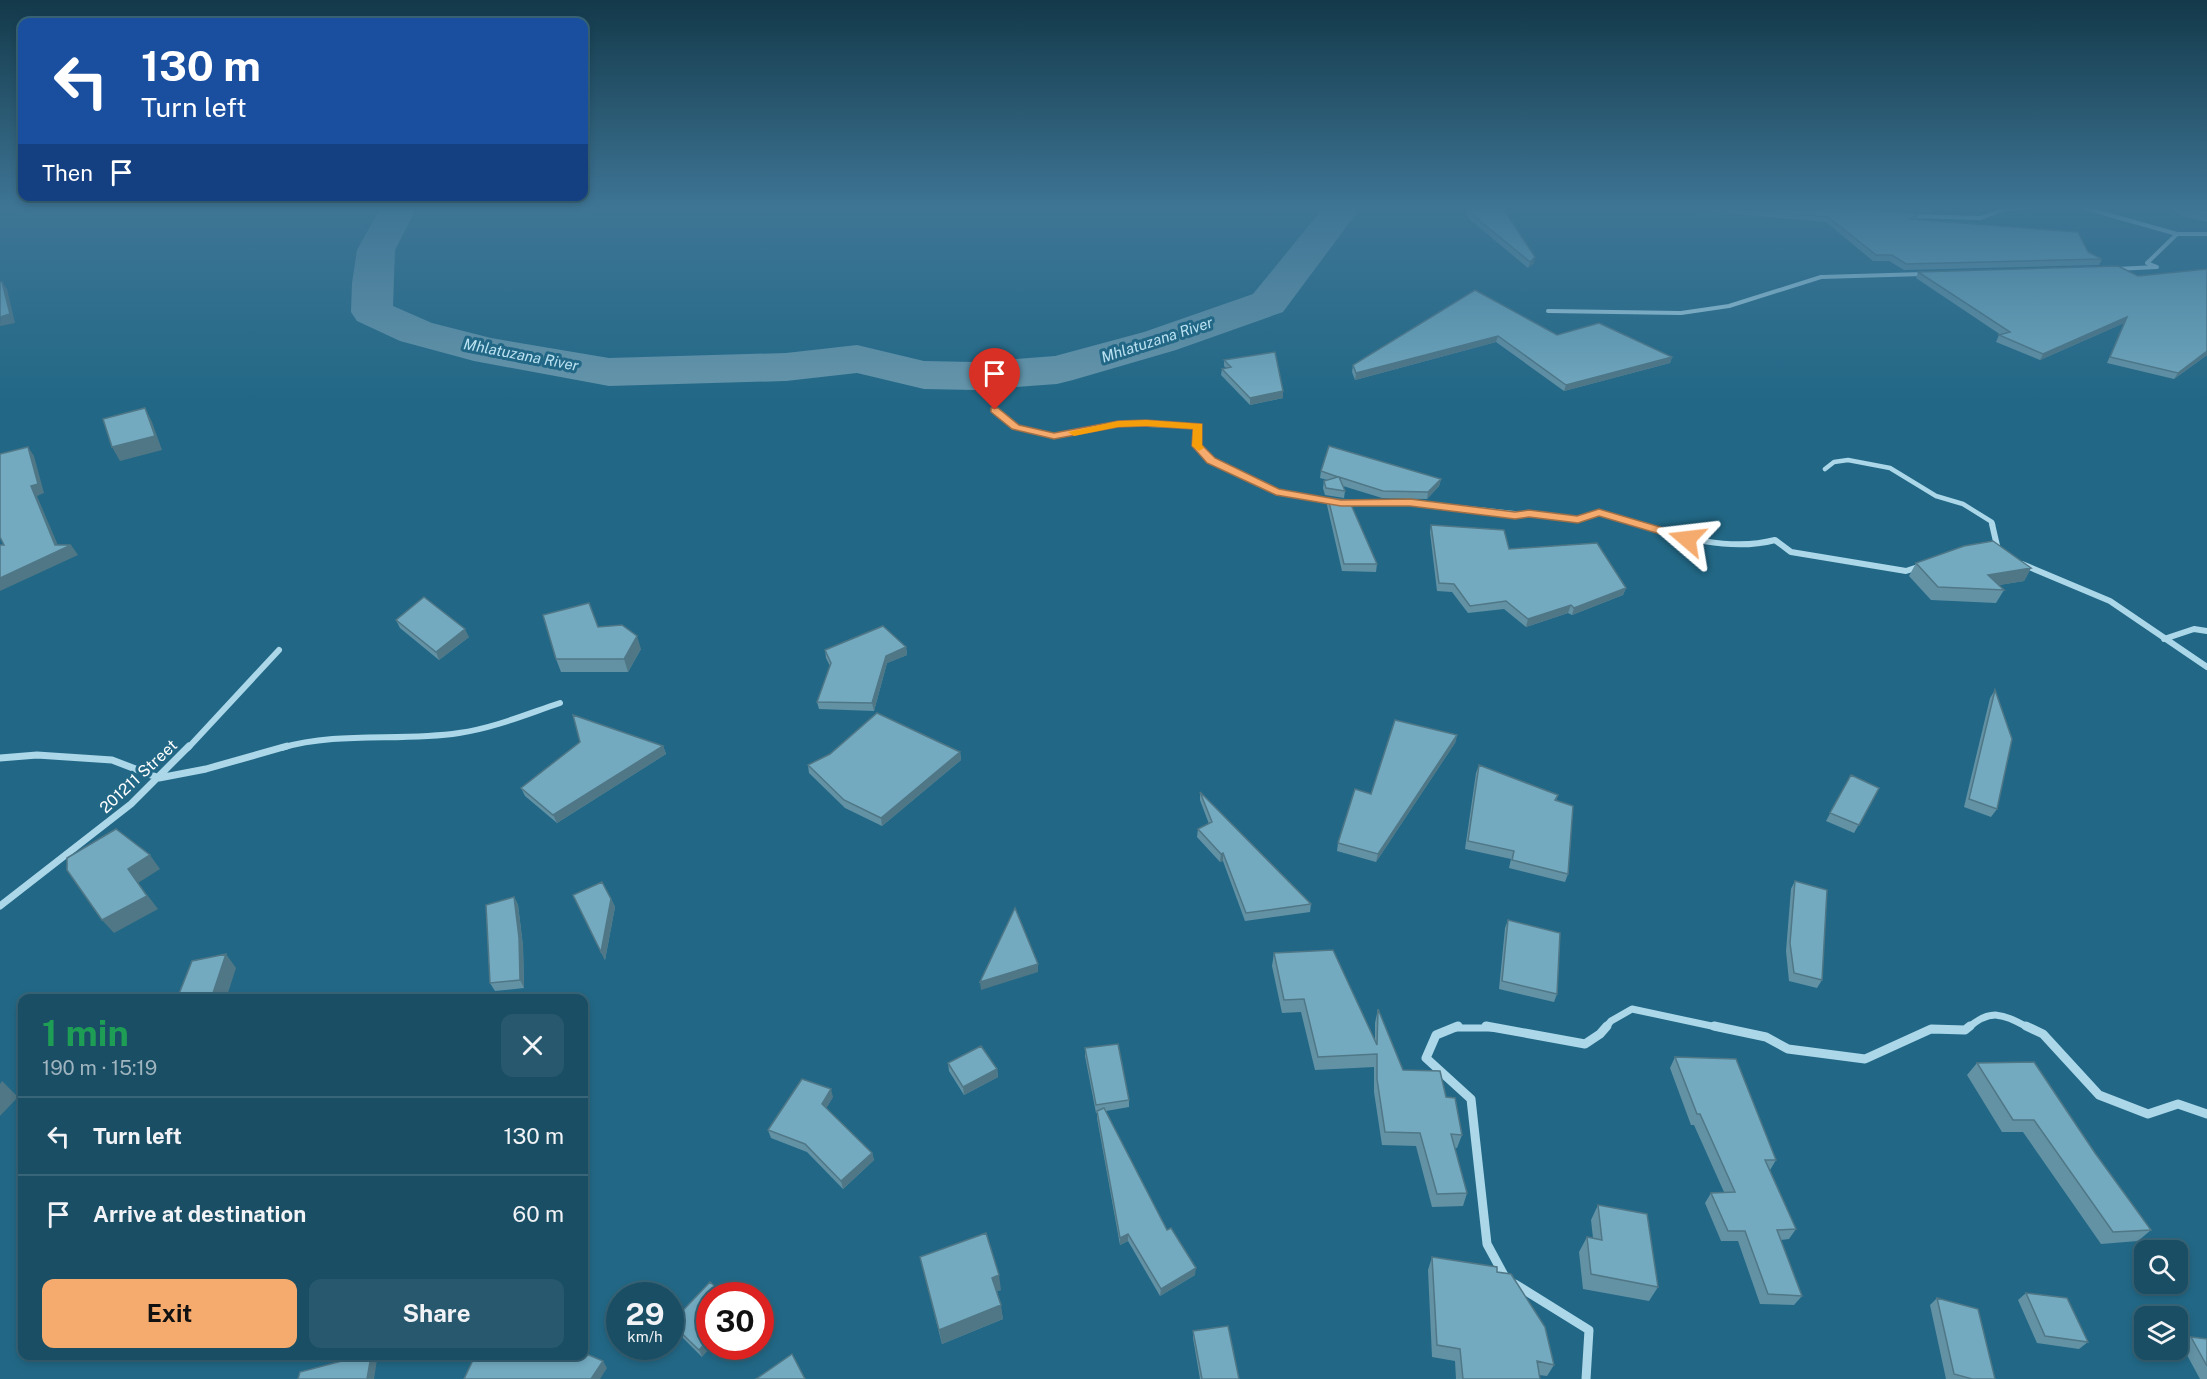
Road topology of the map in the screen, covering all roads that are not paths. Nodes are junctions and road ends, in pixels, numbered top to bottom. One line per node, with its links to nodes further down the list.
1 (1925, 274): 2 (street)
2 (1548, 311)
3 (995, 410): 7 (street)
4 (1825, 469): 5 (street)
5 (1989, 550)
6 (2019, 562): 9 (street)
7 (1927, 564)
8 (2207, 631): 9 (street)
9 (2164, 639): 11 (street)
10 (279, 650): 14 (street, 201211 Street)
11 (2207, 667)
12 (560, 703): 14 (street)
13 (0, 758): 14 (street)
14 (159, 778): 15 (street, 201211 Street)
15 (0, 906)
16 (2207, 1114): 17 (street)
17 (1586, 1379)

